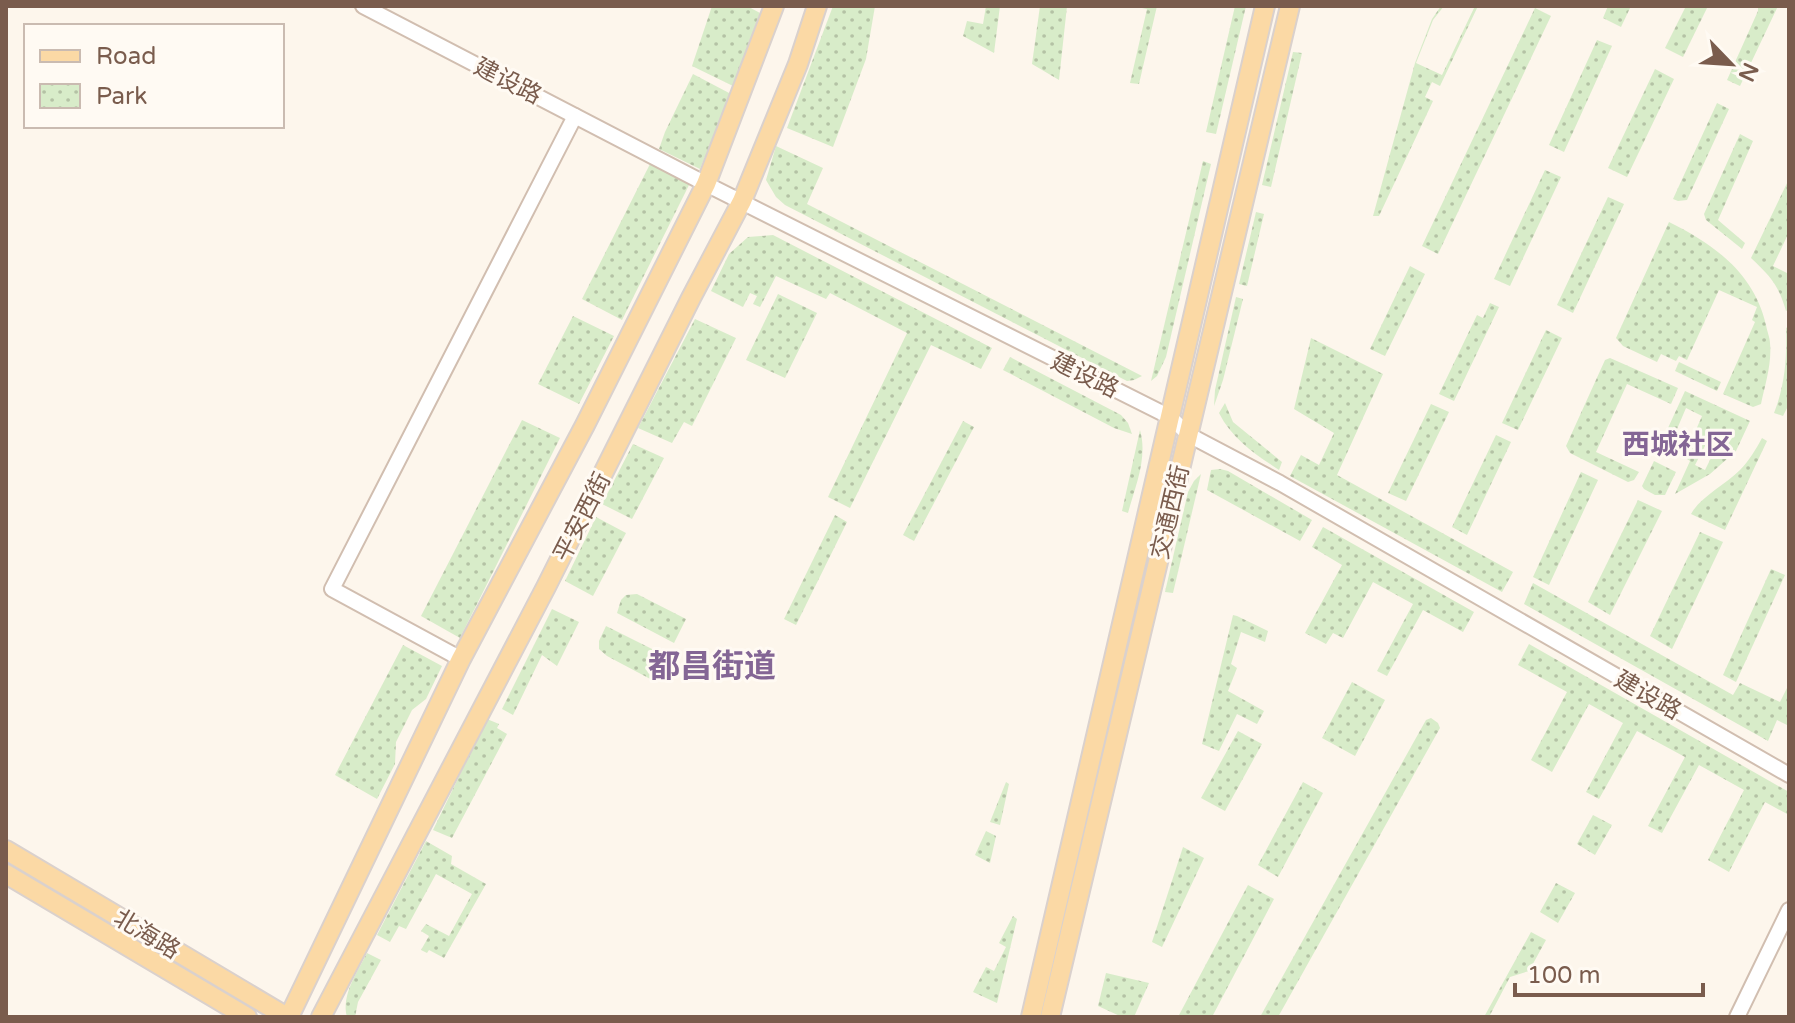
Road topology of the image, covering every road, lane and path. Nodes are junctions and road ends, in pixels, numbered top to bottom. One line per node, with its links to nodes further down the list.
1 (363, 6): 6 (street, 建设路)
2 (774, 6): 7 (main road, 平安西街)
3 (817, 6): 8 (main road, 平安西街)
4 (1265, 6): 9 (main road, 交通西街)
5 (1290, 6): 10 (main road, 交通西街)
6 (575, 116): 7 (street, 建设路); 11 (street)
7 (706, 184): 8 (street, 建设路); 11 (main road, 平安西街)
8 (742, 201): 9 (street, 建设路); 18 (main road, 平安西街)
9 (1170, 417): 10 (street, 建设路); 19 (main road, 交通西街)
10 (1189, 435): 12 (street, 建设路); 20 (main road, 交通西街)
11 (461, 659): 17 (main road, 平安西街)
12 (1789, 775)
13 (6, 850): 17 (main road, 北海路)
14 (6, 874): 16 (main road, 北海路)
15 (1789, 910): 21 (street)
16 (247, 1017)
17 (288, 1017)
18 (321, 1017)
19 (1031, 1017)
20 (1050, 1017)
21 (1737, 1017)

